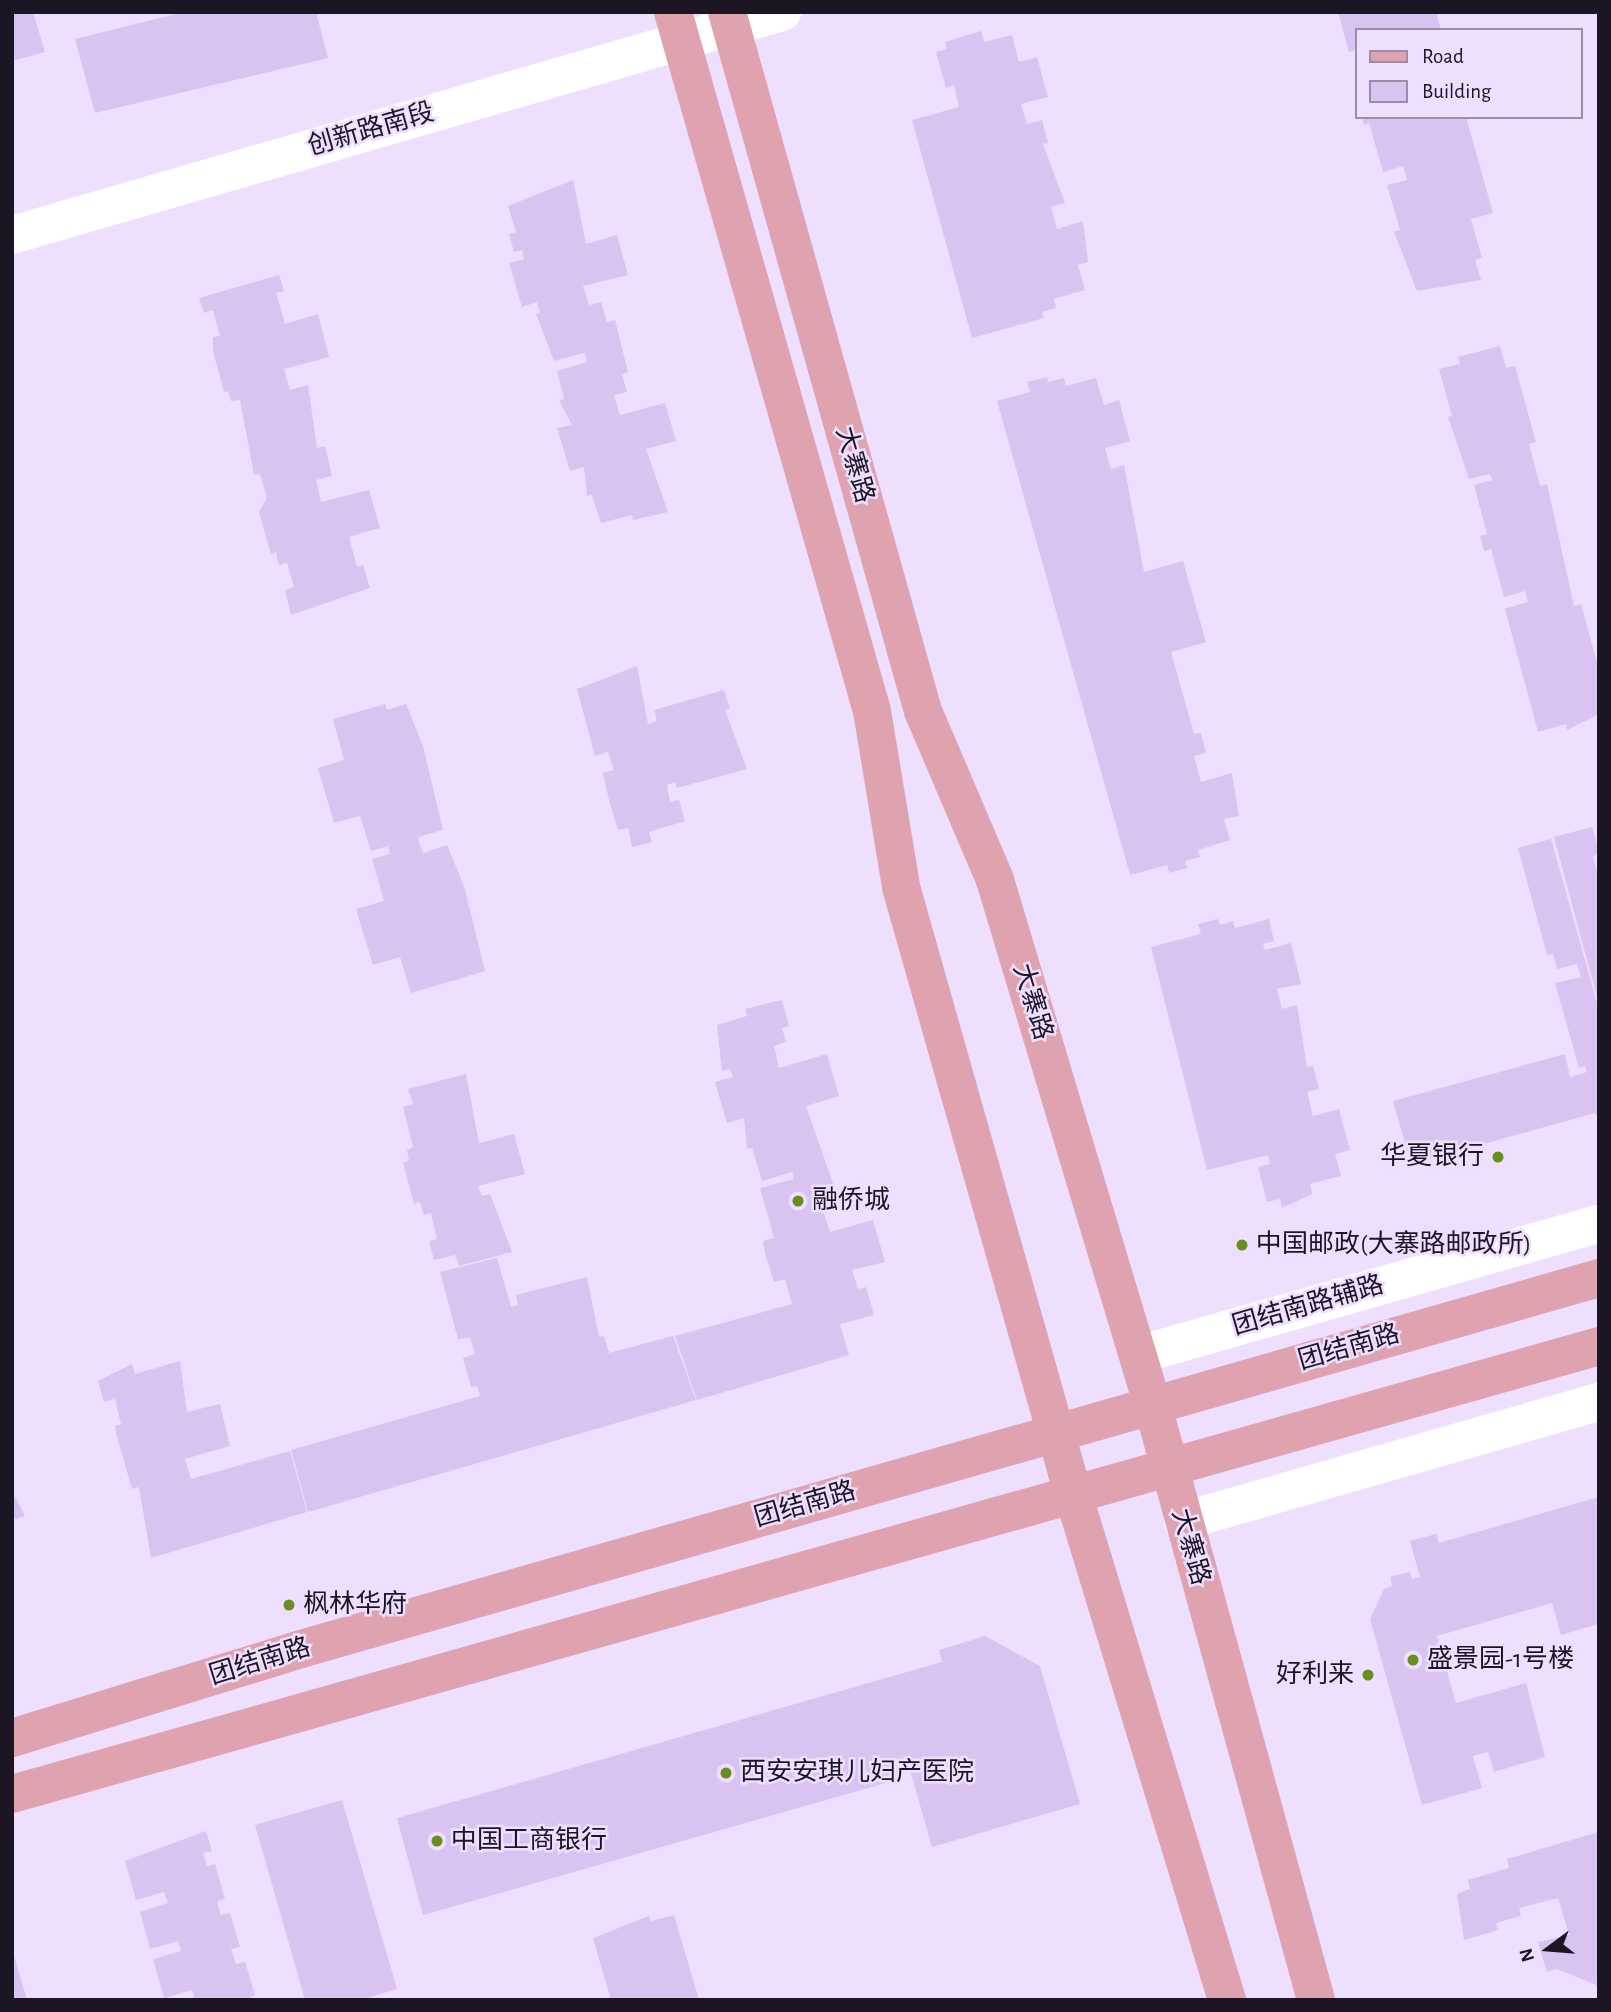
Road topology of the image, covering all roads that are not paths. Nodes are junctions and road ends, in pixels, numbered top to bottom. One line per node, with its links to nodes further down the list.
1 (782, 12): 2 (street, 创新路南段)
2 (729, 20): 3 (street, 创新路南段); 8 (main road, 大寨路)
3 (677, 26): 4 (street, 创新路南段); 11 (main road, 大寨路)
4 (12, 235)
5 (1599, 1224): 8 (street, 团结南路辅路)
6 (1599, 1278): 10 (main road, 团结南路)
7 (1599, 1346): 12 (main road)
8 (1138, 1355): 10 (main road, 大寨路)
9 (1599, 1402): 14 (street)
10 (1152, 1404): 11 (main road, 团结南路); 12 (main road, 大寨路)
11 (1056, 1431): 13 (main road, 大寨路); 15 (main road, 团结南路)
12 (1169, 1471): 13 (main road); 14 (main road, 大寨路)
13 (1074, 1497): 16 (main road); 17 (main road, 大寨路)
14 (1183, 1521): 18 (main road, 大寨路)
15 (12, 1738)
16 (12, 1794)
17 (1227, 2000)
18 (1316, 2000)

